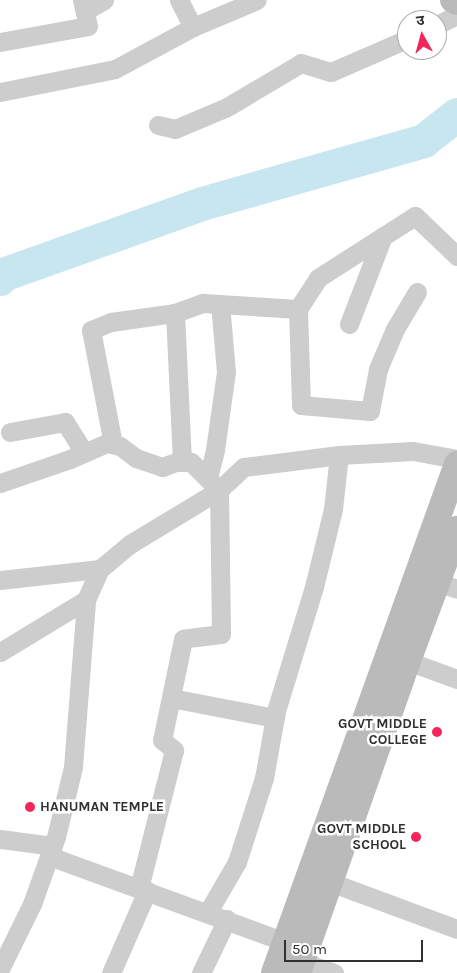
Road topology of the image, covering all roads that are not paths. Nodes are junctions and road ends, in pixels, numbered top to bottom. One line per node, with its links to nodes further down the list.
1 (104, 0): 6 (street)
2 (179, 0): 7 (street)
3 (257, 0): 7 (street)
4 (453, 0): 5 (street)
5 (457, 2)
6 (83, 6): 8 (street)
7 (193, 27): 10 (street)
8 (0, 42)
9 (397, 43): 11 (street)
10 (0, 92)
11 (158, 125)
12 (383, 236): 13 (street); 16 (street); 18 (street)
13 (457, 256)
14 (417, 292): 16 (street)
15 (220, 304): 16 (street); 17 (street); 27 (street)
16 (298, 309)
17 (175, 313): 20 (street); 24 (street)
18 (349, 324)
19 (10, 432): 21 (street)
20 (113, 444): 21 (street); 24 (street)
21 (84, 453): 26 (street)
22 (339, 455): 23 (street); 27 (street); 37 (street)
23 (457, 459)
24 (182, 462): 27 (street)
25 (457, 464): 34 (street)
26 (0, 483)
27 (214, 484): 29 (street); 36 (street)
28 (457, 530): 31 (street)
29 (100, 569): 30 (street); 32 (street)
30 (0, 580)
31 (447, 585): 34 (street)
32 (86, 600): 33 (street); 39 (street)
33 (0, 652)
34 (398, 658): 35 (street); 40 (street); 45 (street)
35 (457, 679)
36 (171, 698): 37 (street); 41 (street)
37 (275, 718): 42 (street)
38 (0, 839): 39 (street)
39 (51, 851): 41 (street); 46 (street)
40 (330, 882): 44 (street); 47 (street)
41 (143, 889): 42 (street); 49 (street)
42 (208, 912): 43 (street)
43 (226, 919): 45 (street); 50 (street)
44 (457, 929)
45 (285, 942): 51 (street)
46 (6, 943): 48 (street)
47 (300, 967): 52 (street)
48 (0, 969)
49 (111, 973)
50 (201, 973)
51 (274, 973)
52 (334, 973)

